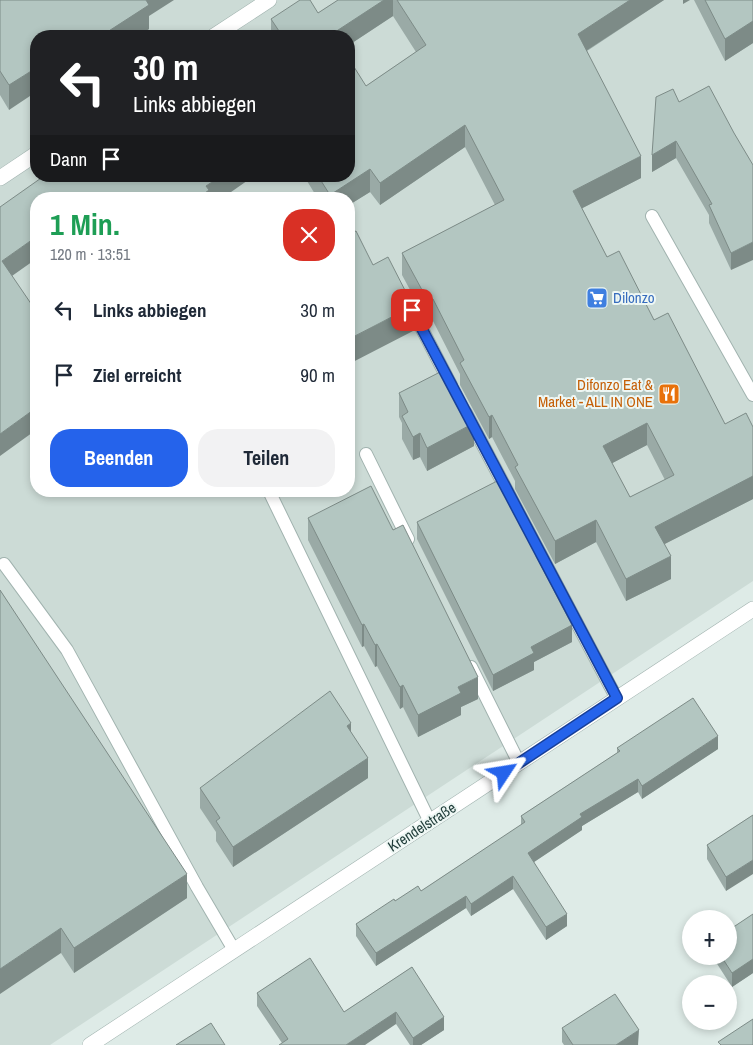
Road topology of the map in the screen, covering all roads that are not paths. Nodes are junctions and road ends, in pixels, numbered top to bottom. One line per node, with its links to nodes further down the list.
1 (269, 0): 2 (street)
2 (223, 30)
3 (30, 158): 4 (street)
4 (0, 178)
5 (652, 216): 7 (lane)
6 (398, 284): 14 (lane)
7 (753, 395)
8 (366, 454): 10 (lane)
9 (272, 497): 16 (lane)
10 (414, 551)
11 (4, 564): 17 (lane)
12 (753, 609): 14 (street, Krendelstraße)
13 (466, 657): 15 (lane)
14 (617, 698): 15 (street, Krendelstraße)
15 (519, 763): 16 (street, Krendelstraße)
16 (430, 822): 17 (street, Krendelstraße)
17 (234, 950): 18 (street, Krendelstraße)
18 (90, 1045)

